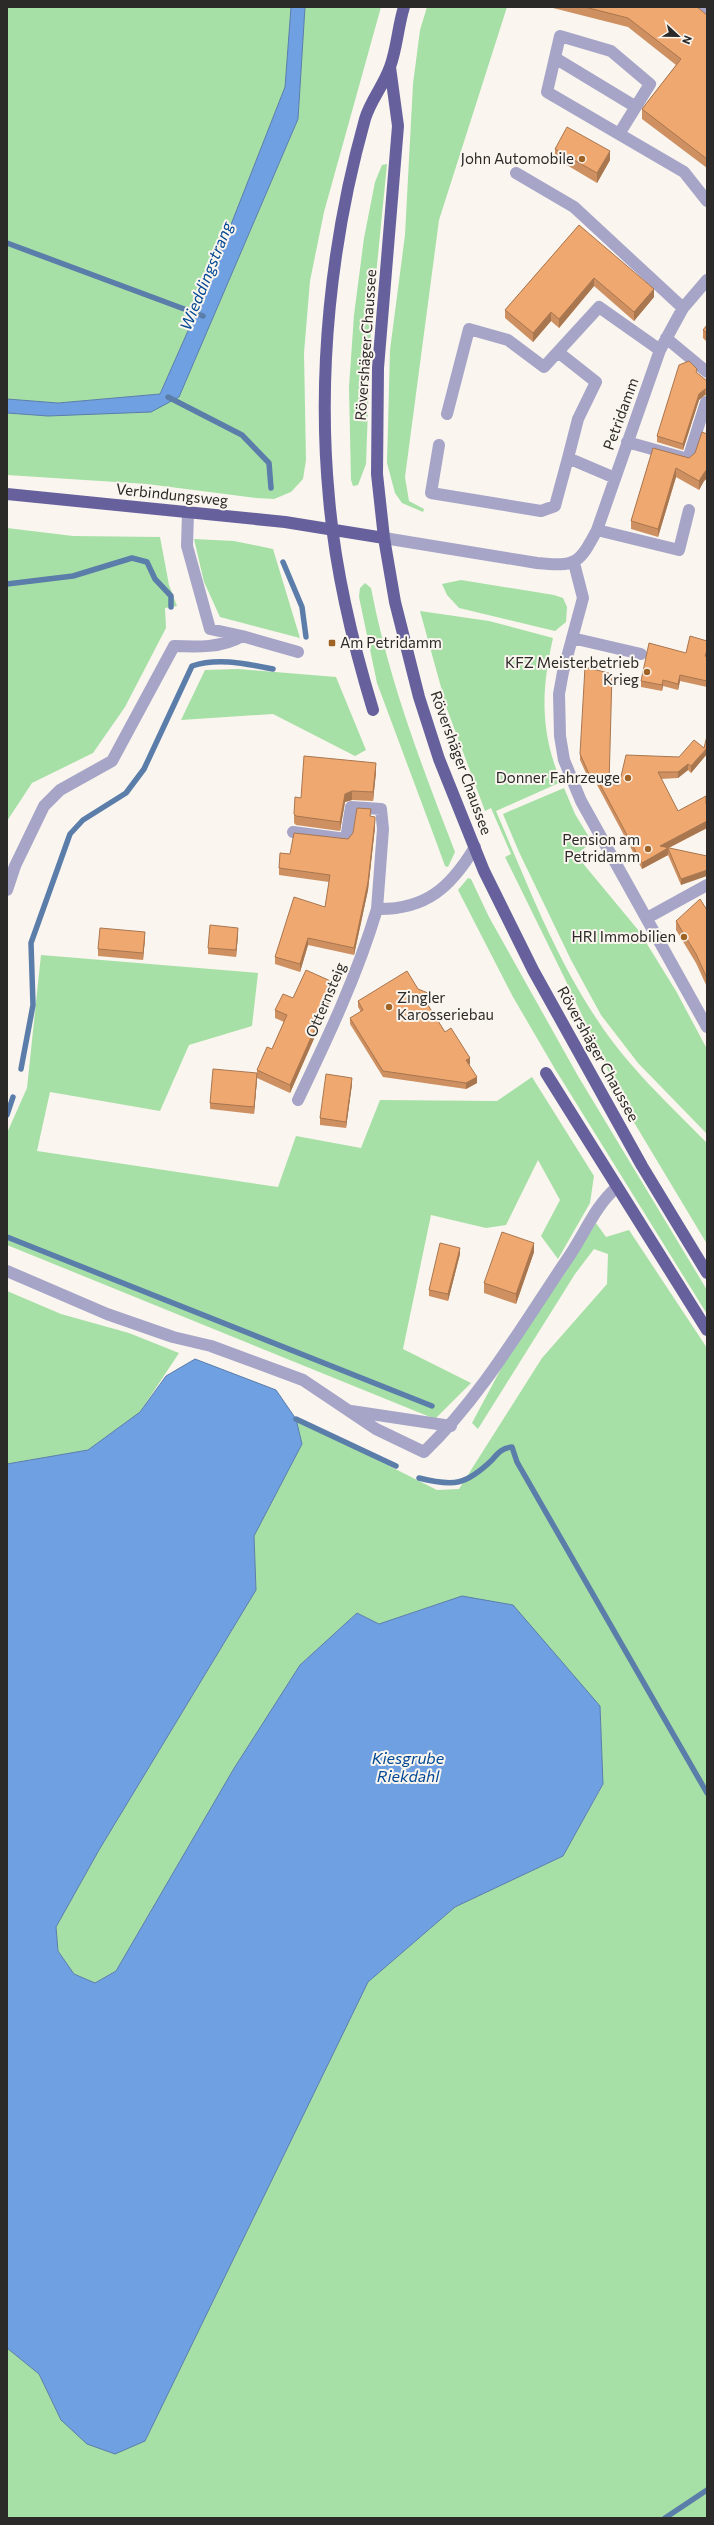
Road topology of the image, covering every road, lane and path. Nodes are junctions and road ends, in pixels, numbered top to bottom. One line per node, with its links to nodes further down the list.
1 (404, 7): 5 (main road, Rövershäger Chaussee)
2 (701, 7): 3 (street)
3 (707, 12)
4 (555, 58): 6 (street); 6 (street); 7 (street)
5 (390, 67): 25 (main road, Rövershäger Chaussee); 27 (main road, Rövershäger Chaussee)
6 (636, 107): 7 (street)
7 (619, 134): 9 (street)
8 (516, 173): 11 (street)
9 (707, 201)
10 (707, 280): 11 (street, Petridamm)
11 (683, 308): 12 (street, Petridamm)
12 (666, 338): 13 (street, Petridamm); 15 (street)
13 (660, 350): 14 (street); 18 (street, Petridamm)
14 (558, 352): 17 (street); 20 (street)
15 (707, 372)
16 (706, 402): 18 (street)
17 (446, 414)
18 (627, 442): 21 (street, Petridamm)
19 (439, 445): 20 (street)
20 (568, 458): 21 (street)
21 (615, 478): 26 (street, Petridamm)
22 (7, 494): 24 (main road, Verbindungsweg)
23 (689, 510): 26 (street)
24 (188, 513): 25 (main road, Verbindungsweg); 29 (street)
25 (333, 529): 27 (main road); 33 (main road, Rövershäger Chaussee)
26 (597, 530): 28 (street, Petridamm)
27 (384, 538): 28 (street); 35 (main road, Rövershäger Chaussee)
28 (574, 563): 30 (street)
29 (242, 636): 31 (street); 37 (street)
30 (572, 638): 32 (street); 39 (street)
31 (298, 652)
32 (640, 654)
33 (373, 710)
34 (293, 832): 38 (street, Otternsteig)
35 (475, 847): 38 (street); 45 (main road, Rövershäger Chaussee)
36 (707, 885): 39 (street)
37 (7, 890)
38 (377, 909): 42 (street, Otternsteig)
39 (647, 918): 40 (street)
40 (707, 1027)
41 (546, 1073): 43 (main road)
42 (298, 1100)
43 (616, 1188): 46 (main road); 48 (street)
44 (7, 1271): 47 (street)
45 (707, 1273)
46 (707, 1330)
47 (348, 1410): 48 (street); 48 (street)
48 (451, 1426)

